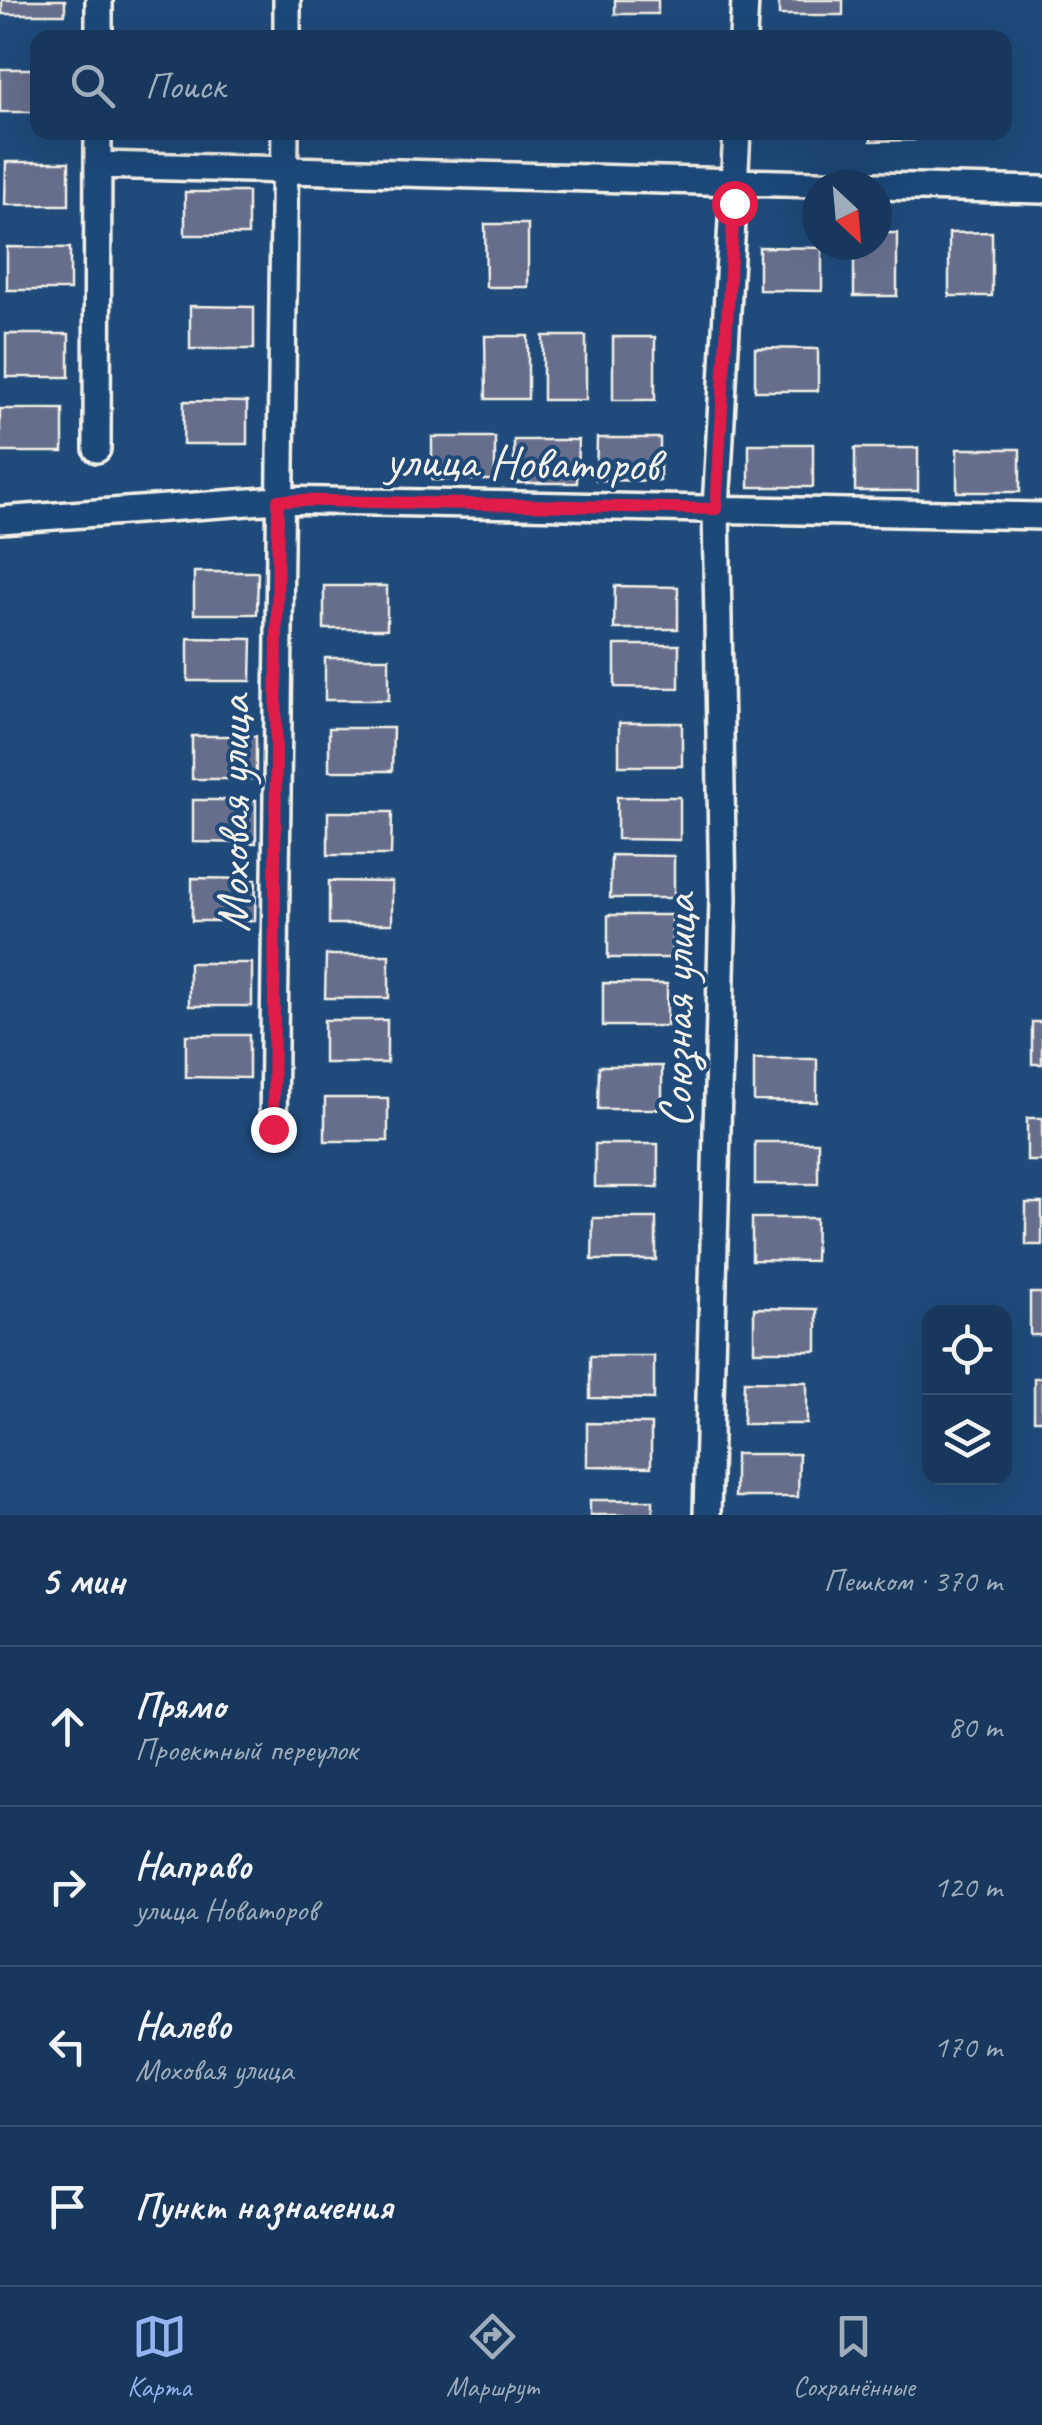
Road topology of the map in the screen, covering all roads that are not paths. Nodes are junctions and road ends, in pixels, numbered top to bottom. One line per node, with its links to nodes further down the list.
1 (99, 0): 4 (street)
2 (288, 0): 5 (street)
3 (745, 0): 6 (street)
4 (99, 30)
5 (287, 30)
6 (743, 30)
7 (98, 140): 10 (street)
8 (285, 140): 11 (street, Моховая улица)
9 (737, 140): 12 (street, Союзная улица)
10 (98, 164): 11 (street); 16 (street)
11 (284, 170): 12 (street); 17 (street, Моховая улица)
12 (734, 182): 13 (street); 18 (street, Союзная улица)
13 (802, 184)
14 (892, 186): 15 (street)
15 (1042, 190)
16 (97, 449)
17 (278, 500): 18 (street, улица Новаторов); 20 (street, улица Новаторов); 21 (street, Моховая улица)
18 (716, 509): 19 (street, улица Новаторов); 22 (street, Союзная улица)
19 (1042, 516)
20 (0, 520)
21 (273, 1129)
22 (707, 1515)

